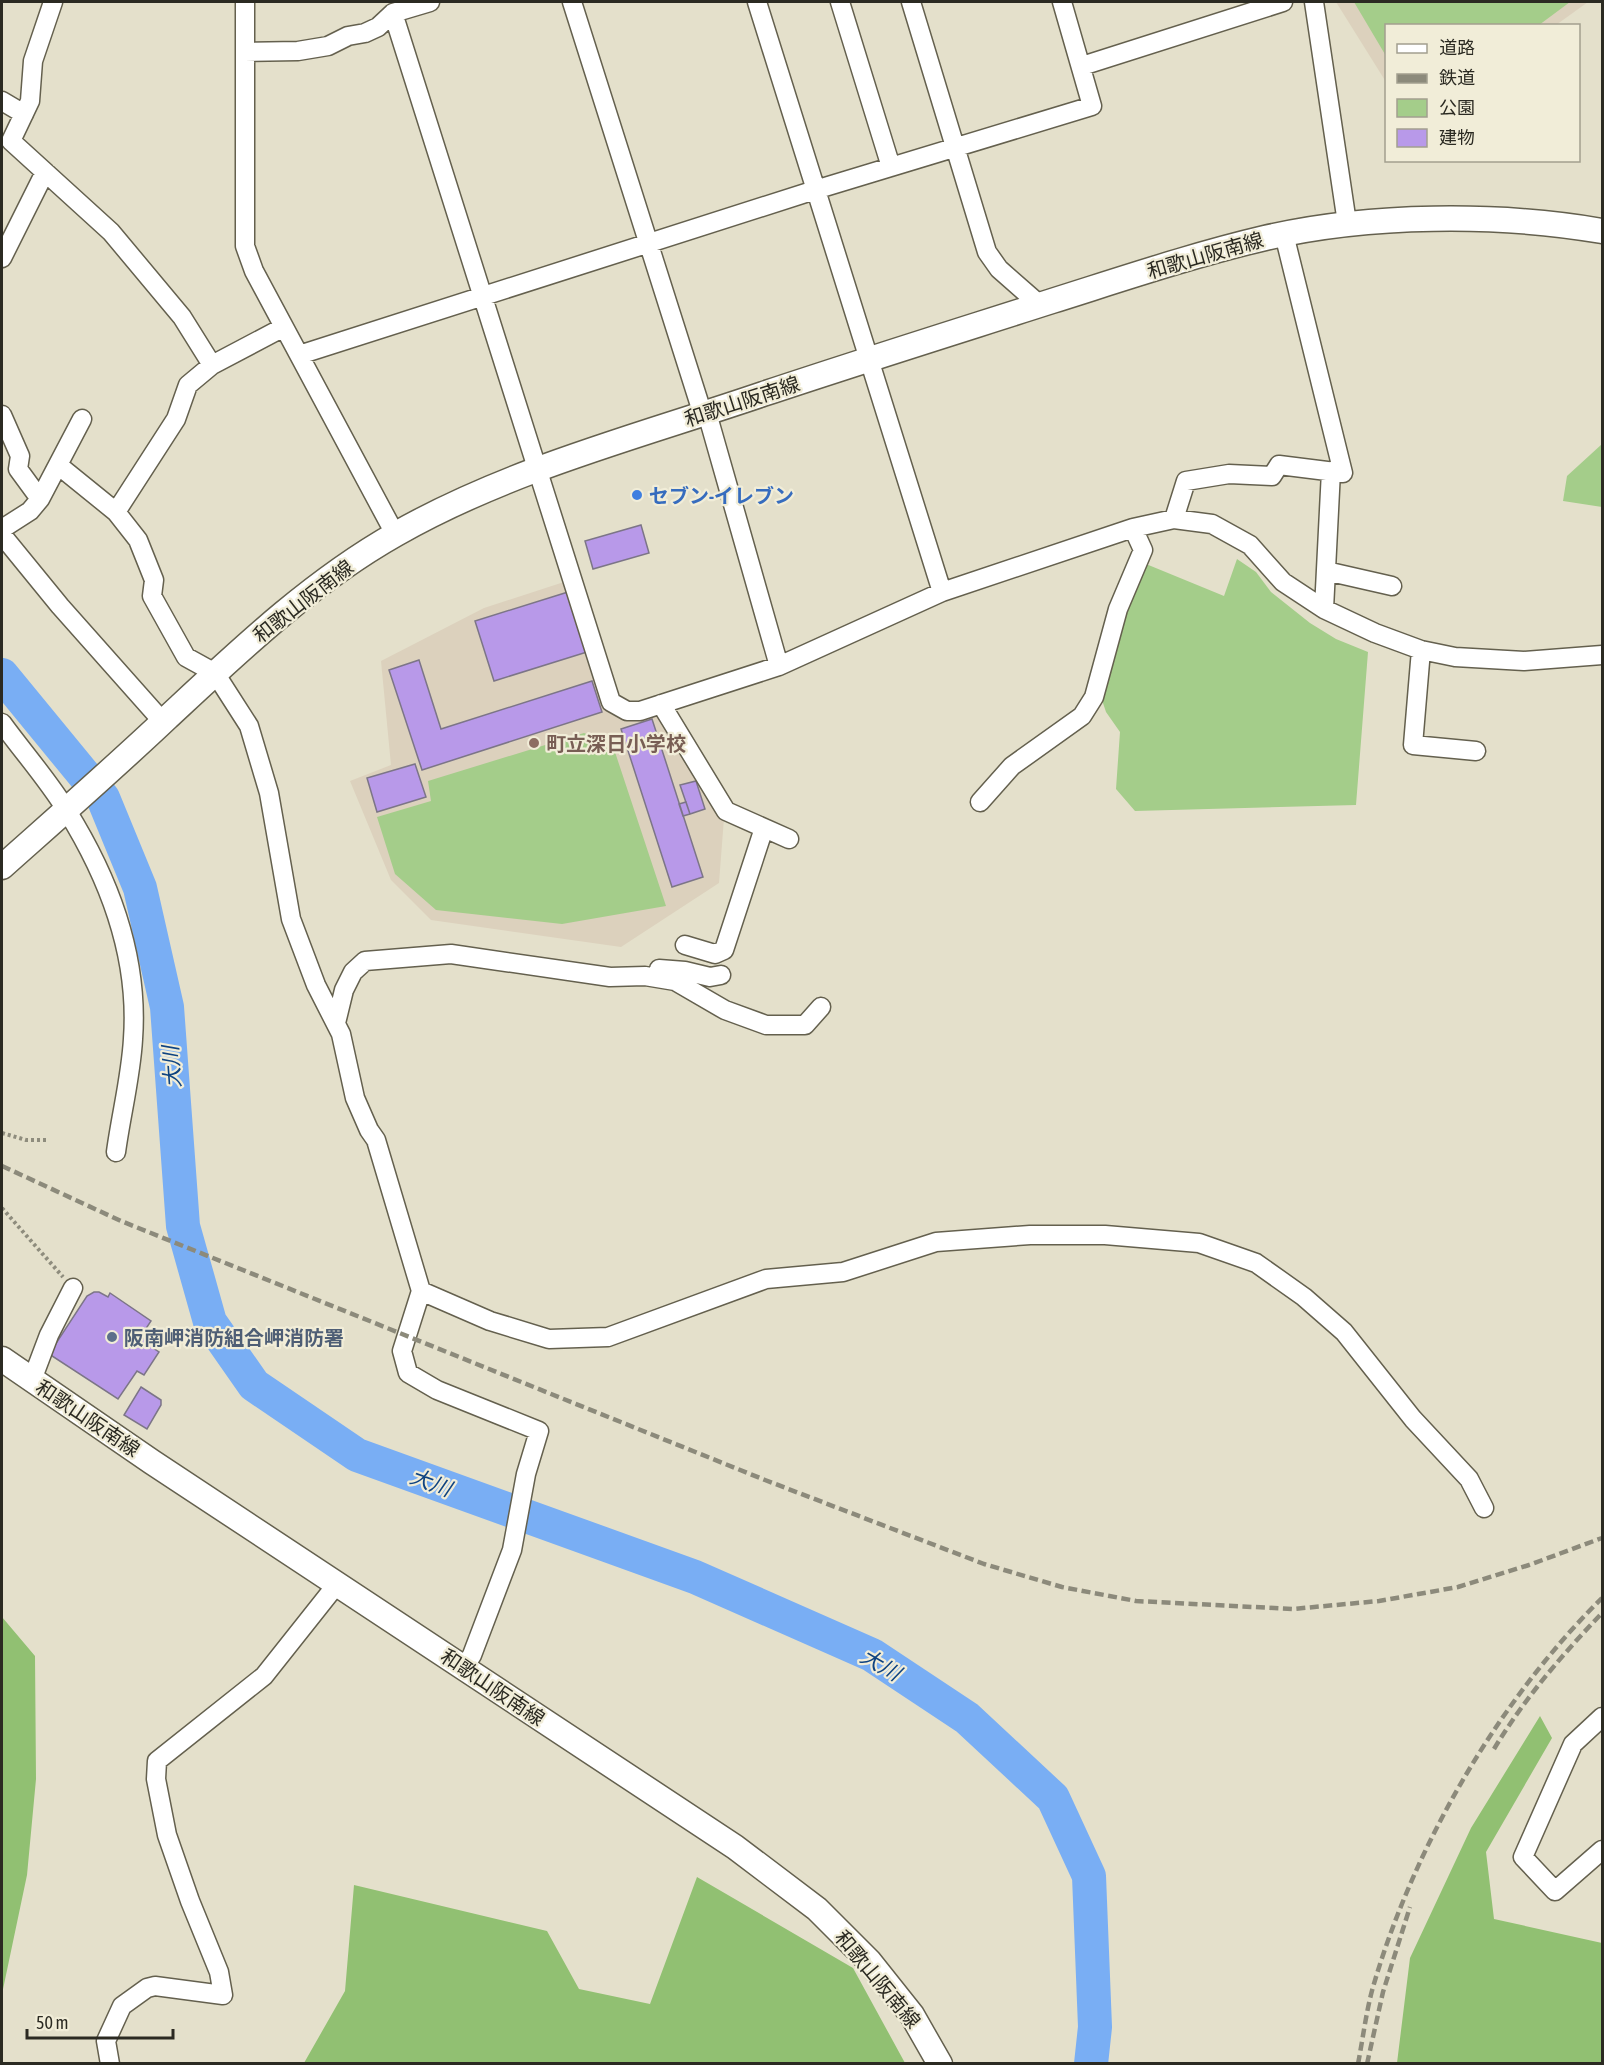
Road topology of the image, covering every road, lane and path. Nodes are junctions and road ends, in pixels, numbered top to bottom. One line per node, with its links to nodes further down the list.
1 (53, 2): 15 (street)
2 (245, 2): 12 (street)
3 (430, 2): 11 (street)
4 (572, 2): 23 (street)
5 (756, 2): 19 (street)
6 (840, 2): 17 (street)
7 (911, 2): 16 (street)
8 (1062, 2): 13 (street)
9 (1282, 2): 13 (street)
10 (1314, 2): 20 (street)
11 (397, 8): 12 (street); 25 (street)
12 (245, 52): 27 (street)
13 (1082, 66): 16 (street)
14 (2, 101): 15 (street)
15 (24, 114): 18 (street)
16 (956, 148): 17 (street); 26 (street)
17 (891, 167): 19 (street)
18 (45, 172): 24 (street); 30 (street)
19 (815, 190): 23 (street); 29 (street)
20 (1347, 223): 21 (main road, 和歌山阪南線); 22 (main road, 和歌山阪南線)
21 (1602, 231)
22 (1284, 234): 26 (main road, 和歌山阪南線); 36 (street)
23 (649, 243): 25 (street); 31 (street)
24 (2, 258)
25 (481, 296): 28 (street); 35 (street)
26 (1040, 305): 29 (main road, 和歌山阪南線)
27 (284, 327): 28 (street); 30 (street)
28 (299, 355): 42 (street)
29 (868, 359): 31 (main road, 和歌山阪南線); 46 (street)
30 (212, 365): 38 (street)
31 (705, 414): 35 (main road, 和歌山阪南線); 50 (street)
32 (2, 415): 37 (street)
33 (82, 420): 34 (street)
34 (58, 465): 37 (street); 38 (street)
35 (538, 469): 42 (main road, 和歌山阪南線); 52 (street)
36 (1331, 471): 39 (street); 44 (street)
37 (40, 499): 41 (street)
38 (116, 512): 51 (street)
39 (1174, 519): 40 (street); 47 (street)
40 (1133, 528): 46 (street); 56 (street)
41 (2, 529)
42 (394, 534): 51 (main road, 和歌山阪南線)
43 (2, 535): 53 (street)
44 (1326, 571): 45 (street); 47 (street)
45 (1392, 586)
46 (942, 592): 50 (street)
47 (1324, 609): 48 (street)
48 (1421, 650): 49 (street); 55 (street)
49 (1602, 655)
50 (779, 666): 52 (street)
51 (215, 673): 53 (main road, 和歌山阪南線); 65 (street)
52 (662, 704): 58 (street)
53 (163, 722): 57 (main road, 和歌山阪南線)
54 (2, 723): 57 (street)
55 (1476, 752)
56 (980, 802)
57 (70, 806): 60 (main road, 和歌山阪南線); 68 (street)
58 (764, 828): 59 (street); 61 (street)
59 (789, 839)
60 (2, 867)
61 (685, 945)
62 (721, 975): 63 (street)
63 (619, 976): 64 (street); 65 (street)
64 (821, 1007)
65 (336, 1023): 71 (street)
66 (2, 1133): 67 (path)
67 (47, 1140)
68 (116, 1152)
69 (2, 1208): 70 (path)
70 (73, 1288): 73 (street)
71 (421, 1291): 74 (street); 76 (street)
72 (2, 1359): 73 (main road, 和歌山阪南線)
73 (32, 1380): 75 (main road, 和歌山阪南線)
74 (1484, 1508)
75 (337, 1584): 76 (main road, 和歌山阪南線); 79 (street)
76 (464, 1668): 80 (main road, 和歌山阪南線)
77 (1602, 1717): 78 (street)
78 (1602, 1850)
79 (110, 2064)
80 (939, 2064)

